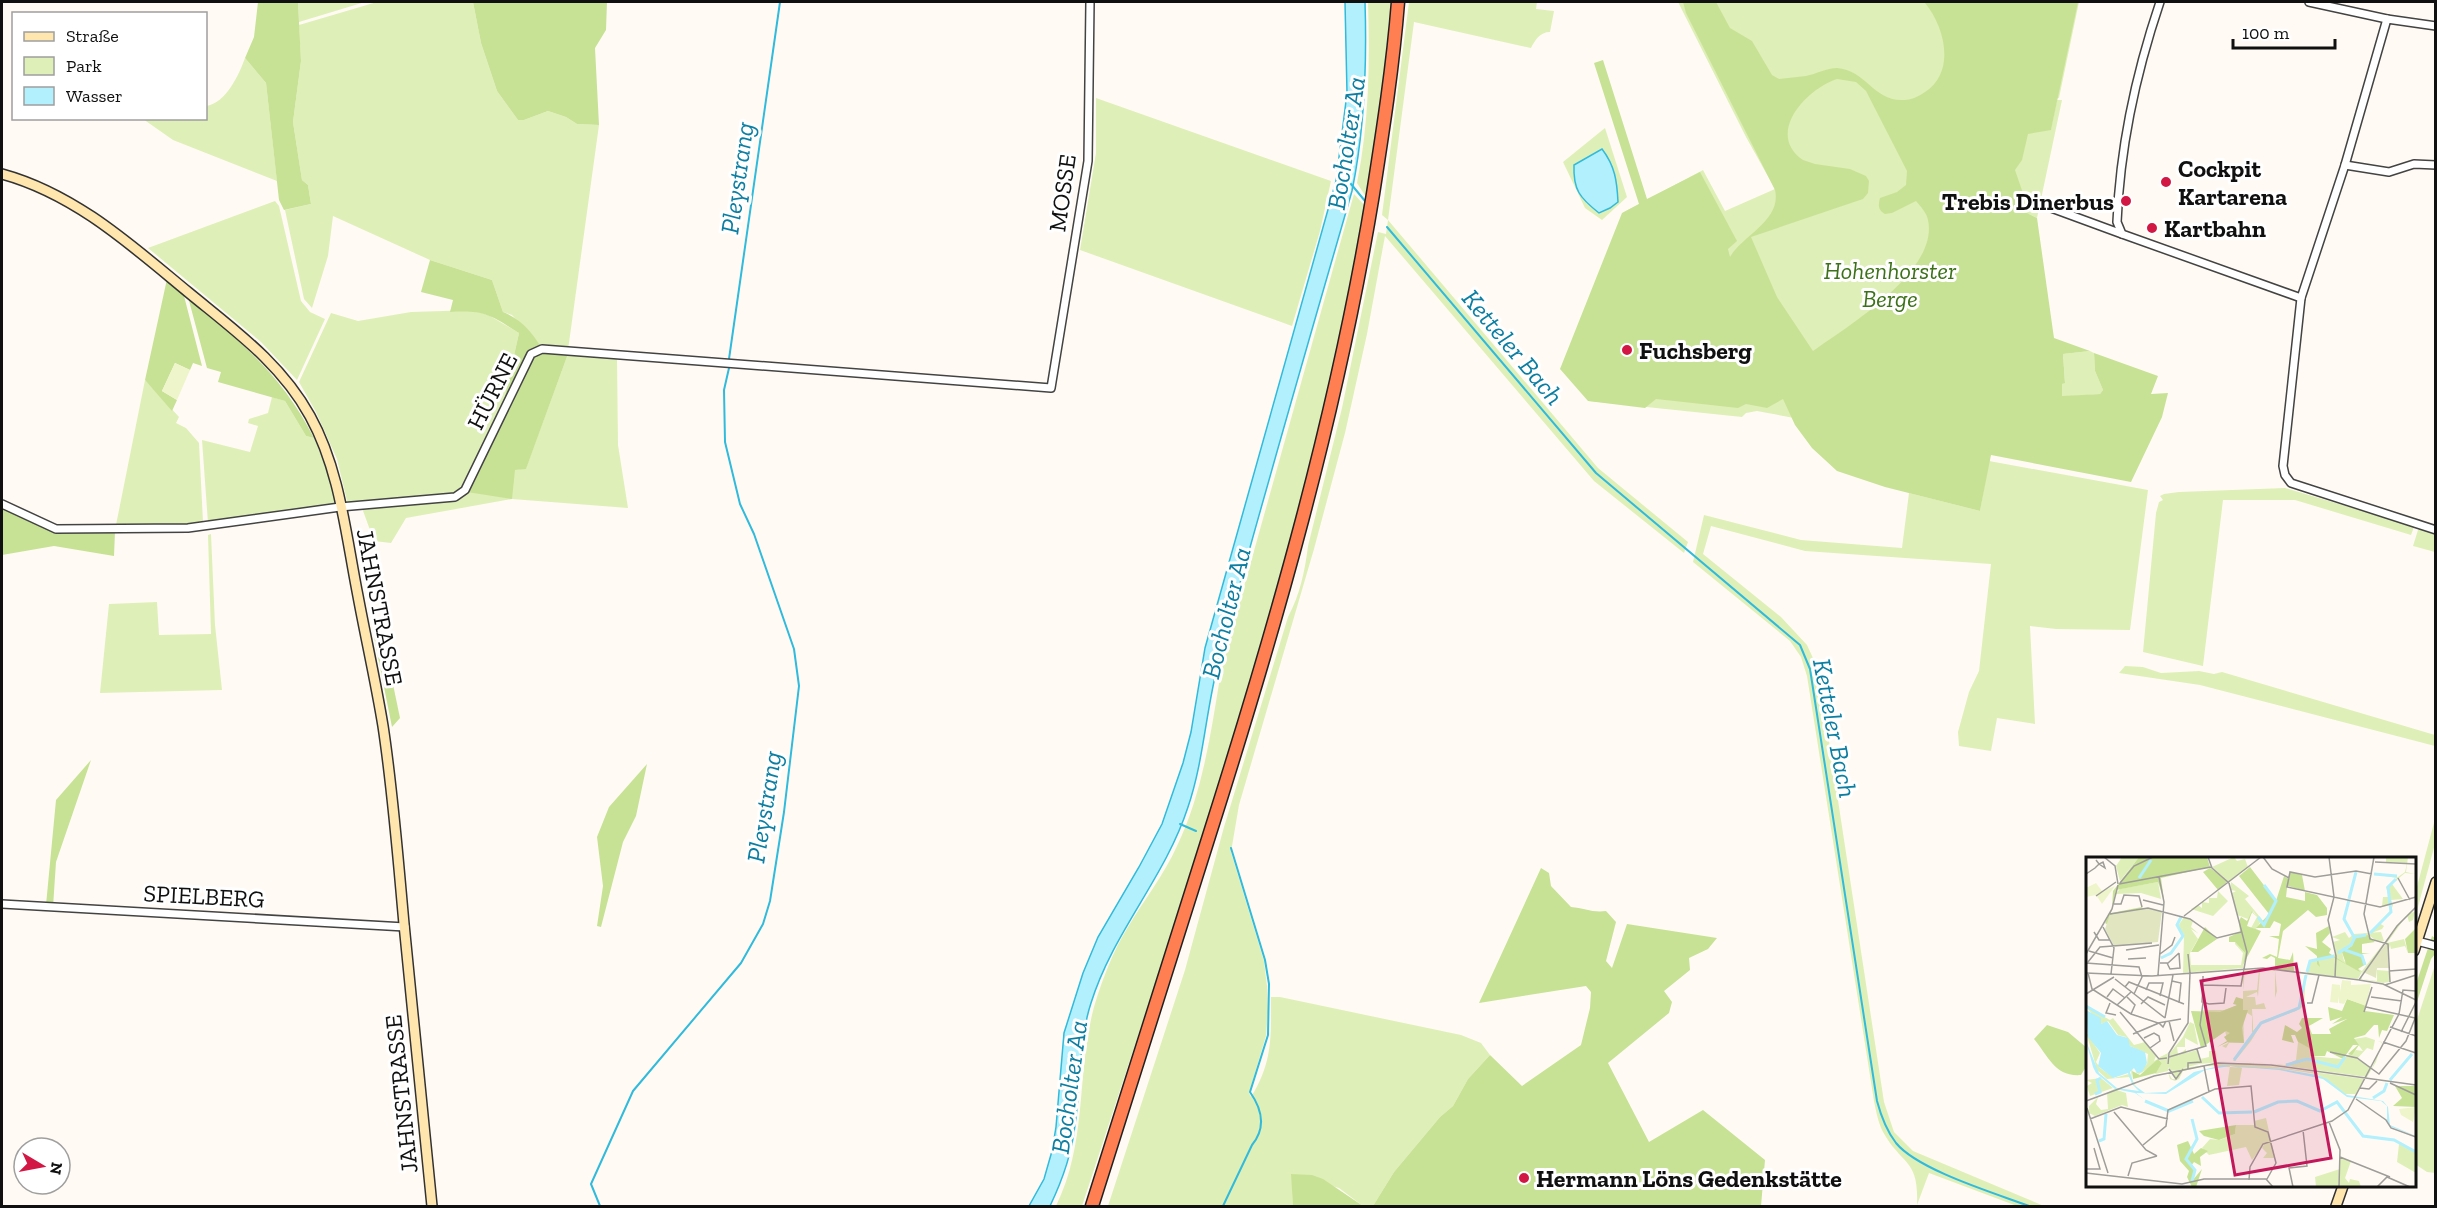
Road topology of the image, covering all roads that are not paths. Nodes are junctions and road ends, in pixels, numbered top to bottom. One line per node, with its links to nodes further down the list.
1 (1090, 2): 14 (street, MOSSE)
2 (1398, 2): 25 (highway)
3 (1404, 2): 26 (highway)
4 (2160, 2): 12 (street)
5 (2308, 2): 6 (street)
6 (2386, 19): 7 (street); 8 (street)
7 (2436, 26)
8 (2345, 165): 9 (street); 13 (street)
9 (2436, 165)
10 (2, 174): 16 (street, JAHNSTRASSE)
11 (2043, 205): 12 (street)
12 (2122, 234): 13 (street)
13 (2301, 298): 17 (street)
14 (1052, 388): 16 (street, HÜRNE)
15 (2, 504): 16 (street, HÜRNE)
16 (340, 507): 20 (street, JAHNSTRASSE)
17 (2436, 530)
18 (2436, 882): 21 (street)
19 (2, 904): 20 (street, SPIELBERG)
20 (405, 927): 24 (street, JAHNSTRASSE)
21 (2416, 946): 22 (street)
22 (2436, 946)
23 (2342, 1187): 27 (street)
24 (432, 1206)
25 (1092, 1206)
26 (1098, 1206)
27 (2336, 1206)

